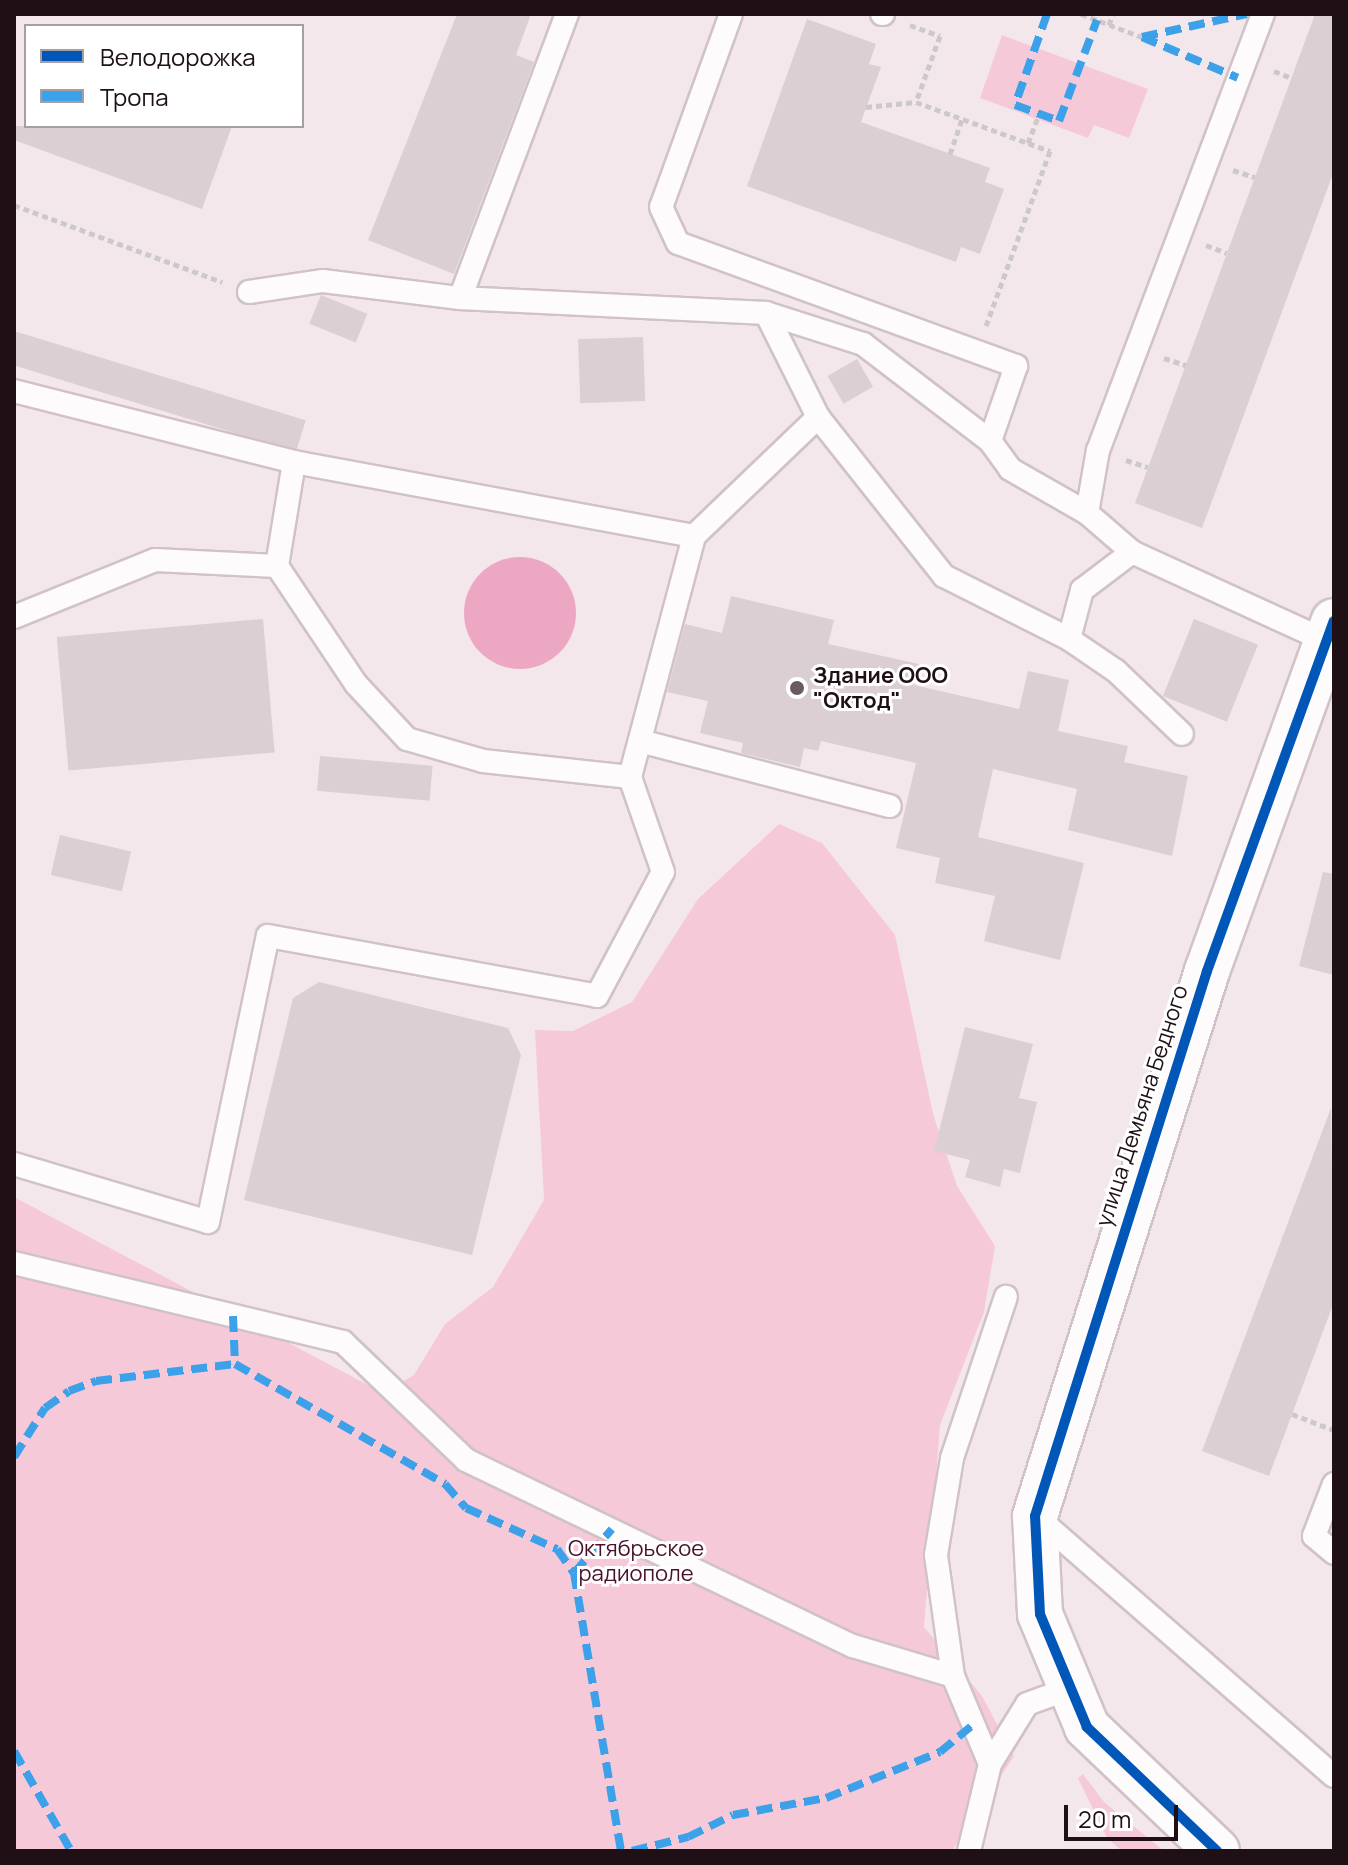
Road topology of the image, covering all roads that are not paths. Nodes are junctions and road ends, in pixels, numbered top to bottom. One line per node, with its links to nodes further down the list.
1 (567, 14): 5 (lane)
2 (731, 14): 9 (lane)
3 (1263, 14): 11 (lane)
4 (249, 292): 5 (lane)
5 (460, 298): 6 (lane)
6 (766, 313): 8 (lane); 9 (lane)
7 (14, 391): 10 (lane)
8 (818, 417): 12 (lane); 17 (lane)
9 (990, 441): 11 (lane)
10 (294, 462): 12 (lane); 14 (lane)
11 (1087, 513): 13 (lane)
12 (694, 536): 19 (lane)
13 (1132, 552): 16 (lane); 17 (lane)
14 (277, 566): 15 (lane); 20 (lane)
15 (14, 617)
16 (1330, 631): 26 (street, улица Демьяна Бедного)
17 (1069, 639): 18 (lane)
18 (1182, 734)
19 (640, 741): 20 (lane); 21 (lane)
20 (630, 777): 22 (lane)
21 (890, 806)
22 (14, 1164)
23 (14, 1263): 28 (lane)
24 (1006, 1297): 28 (lane)
25 (1334, 1484): 27 (lane)
26 (1035, 1516): 29 (street, улица Демьяна Бедного); 31 (lane)
27 (1334, 1553)
28 (953, 1676): 30 (lane)
29 (1068, 1689): 30 (lane); 33 (street, улица Демьяна Бедного)
30 (990, 1764): 32 (lane)
31 (1334, 1776)
32 (969, 1851)
33 (1217, 1851)

